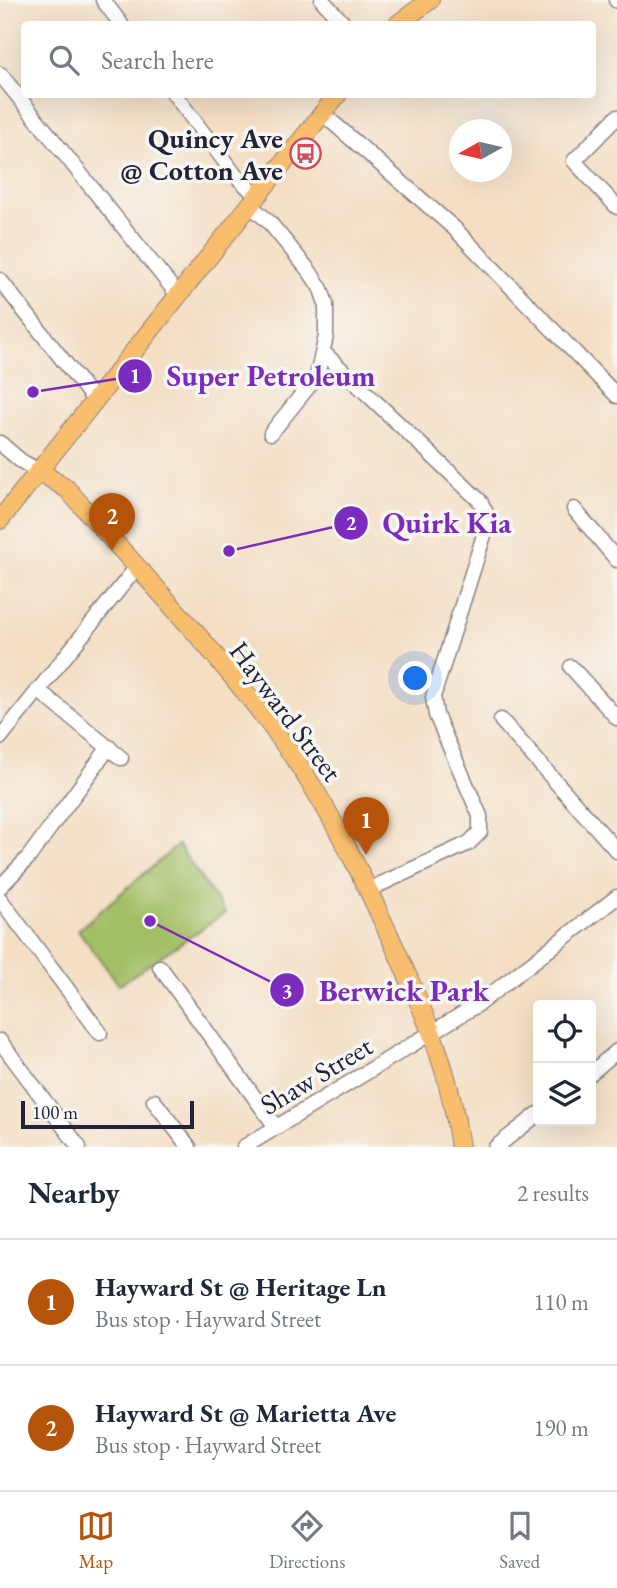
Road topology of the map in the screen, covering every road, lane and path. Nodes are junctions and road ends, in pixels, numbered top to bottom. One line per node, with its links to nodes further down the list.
1 (103, 0): 4 (street)
2 (322, 0): 5 (street)
3 (426, 1): 6 (main road)
4 (119, 21)
5 (341, 21)
6 (402, 21)
7 (0, 74): 15 (street)
8 (177, 98): 12 (street)
9 (335, 98): 10 (main road)
10 (323, 114): 12 (main road); 17 (street)
11 (617, 117): 13 (street)
12 (253, 201): 15 (main road); 16 (street)
13 (617, 207)
14 (0, 280): 18 (street)
15 (178, 295): 18 (main road)
16 (323, 352): 19 (street); 35 (street)
17 (617, 396)
18 (95, 401): 21 (main road)
19 (271, 433)
20 (0, 443): 21 (street)
21 (39, 471): 23 (main road); 25 (main road, Hayward Street)
22 (574, 509): 24 (street)
23 (0, 520)
24 (617, 560)
25 (136, 568): 27 (street); 35 (main road, Hayward Street)
26 (571, 667): 28 (street)
27 (38, 690): 30 (street); 31 (street)
28 (617, 718)
29 (500, 720): 33 (street)
30 (0, 738)
31 (110, 747): 32 (street); 34 (street)
32 (121, 758)
33 (617, 851)
34 (0, 887)
35 (368, 890): 40 (main road, Hayward Street)
36 (617, 897): 40 (street, Shaw Street)
37 (0, 899): 39 (street)
38 (160, 967): 46 (street)
39 (100, 1033)
40 (434, 1034): 46 (street, Shaw Street); 50 (main road, Hayward Street)
41 (0, 1041): 47 (street)
42 (617, 1051): 43 (street)
43 (596, 1069)
44 (154, 1101): 48 (street)
45 (533, 1118): 51 (street)
46 (276, 1127): 49 (street, Shaw Street)
47 (79, 1147)
48 (189, 1147)
49 (244, 1147)
50 (460, 1147)
51 (496, 1147)

